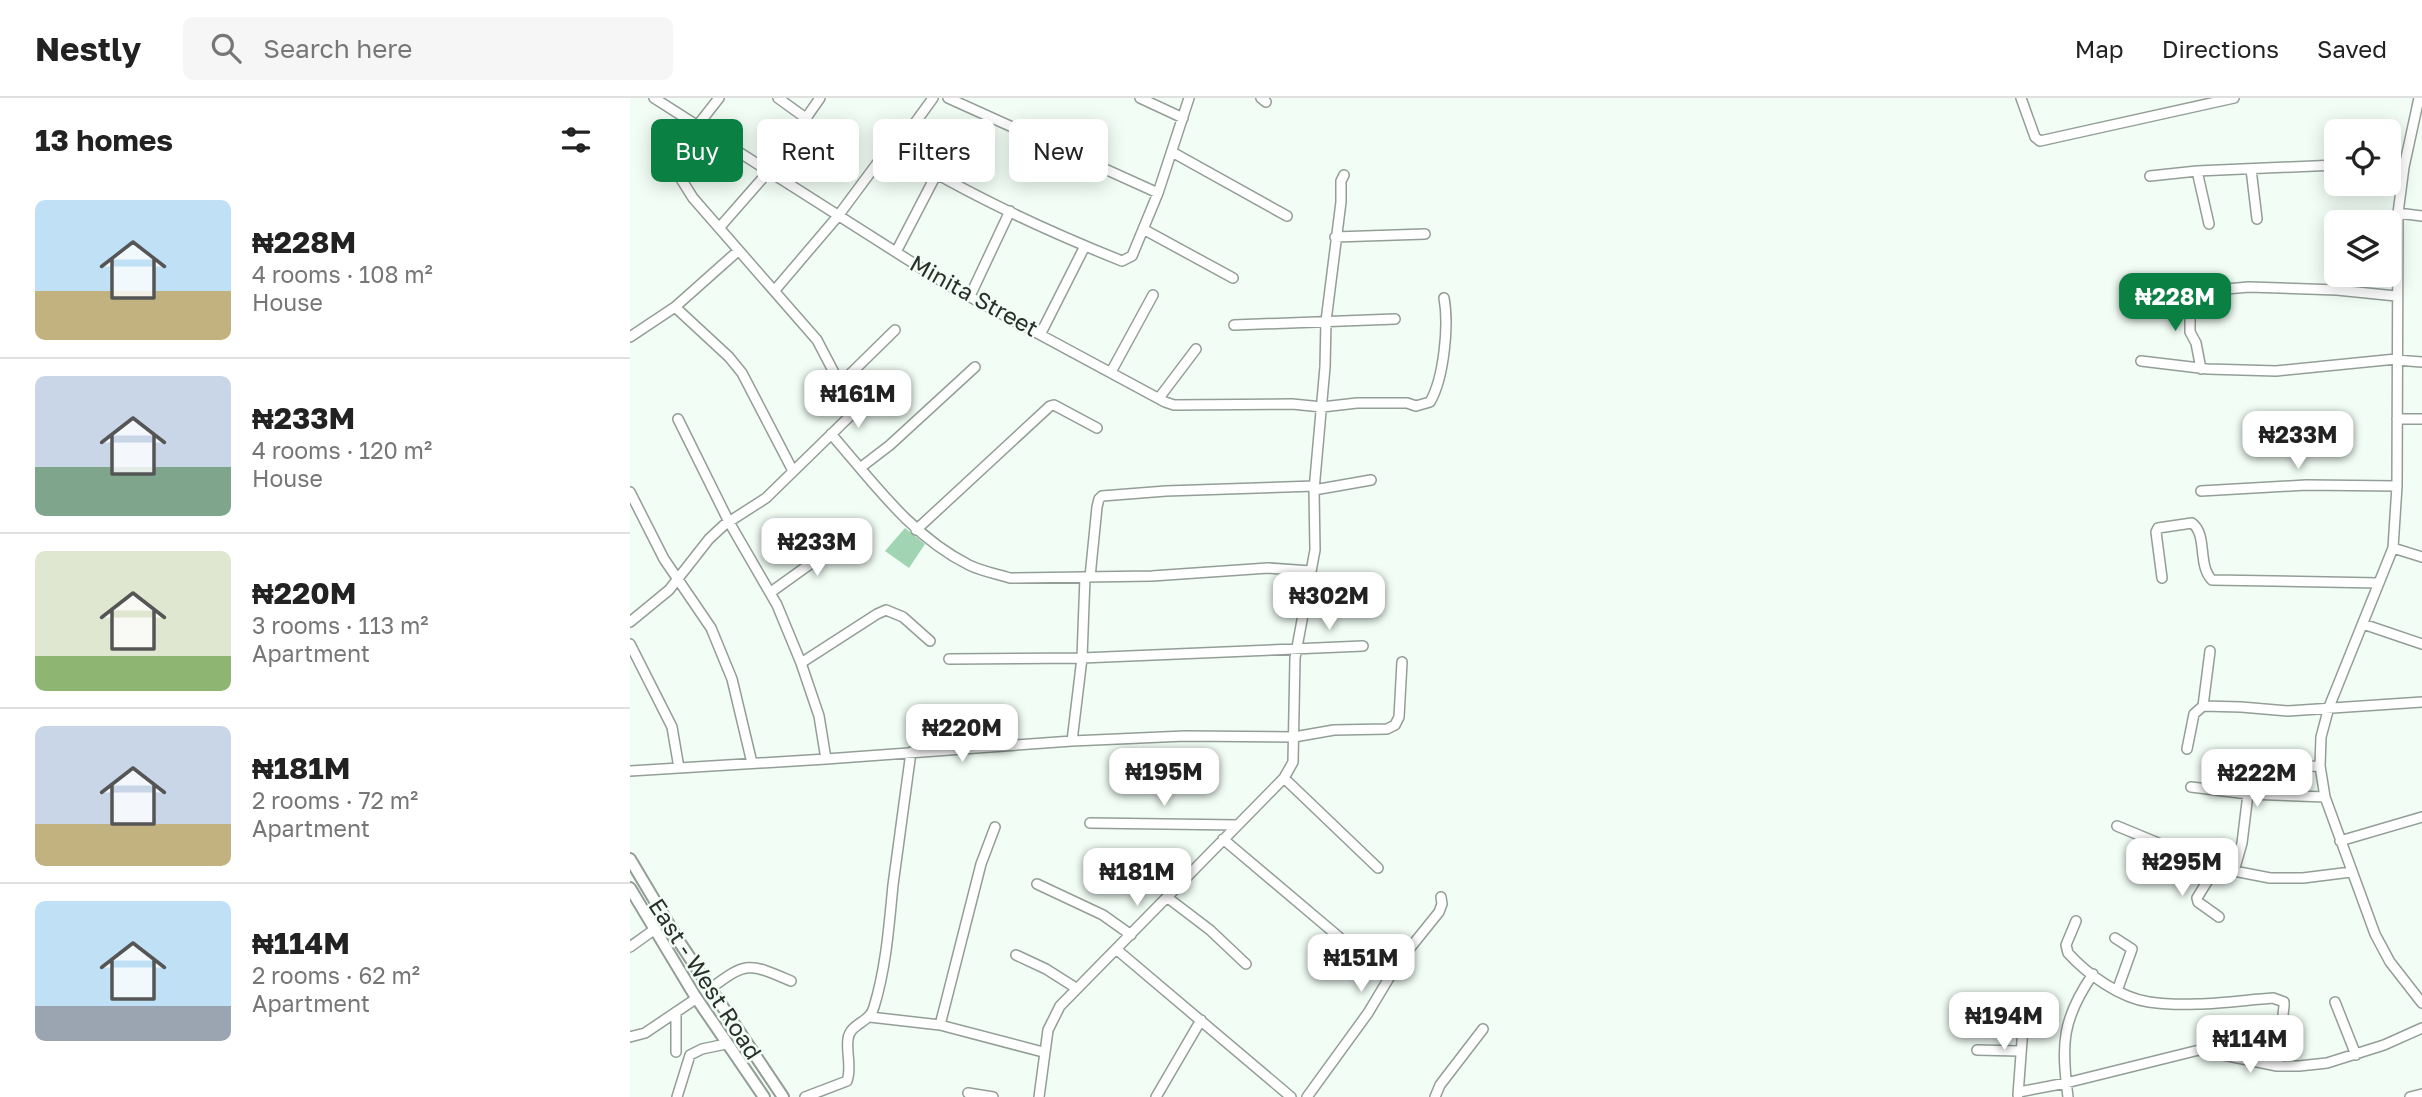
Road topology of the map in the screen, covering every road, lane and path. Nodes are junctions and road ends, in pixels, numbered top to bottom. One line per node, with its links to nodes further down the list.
1 (654, 98): 13 (street, Minita Street)
2 (719, 98): 14 (street)
3 (778, 98): 15 (street)
4 (820, 98): 15 (street)
5 (933, 98): 16 (street)
6 (948, 98): 31 (street)
7 (1140, 98): 12 (street)
8 (1189, 98): 12 (street)
9 (2021, 98): 10 (street)
10 (2234, 98)
11 (2418, 98): 20 (street)
12 (1183, 118): 17 (street)
13 (686, 119)
14 (704, 119)
15 (807, 119)
16 (918, 119)
17 (1172, 152): 31 (street); 36 (street)
18 (2324, 166): 22 (street)
19 (2401, 167): 20 (street)
20 (2404, 167): 32 (street)
21 (873, 169): 35 (street)
22 (2251, 169): 23 (street); 38 (street)
23 (2197, 171): 25 (street); 39 (street)
24 (1344, 175): 43 (street)
25 (2151, 176)
26 (683, 182): 40 (street)
27 (759, 182): 40 (street)
28 (786, 182): 35 (street, Minita Street)
29 (932, 182): 46 (street)
30 (950, 182): 33 (street)
31 (1157, 193): 41 (street)
32 (2398, 210)
33 (1010, 211): 44 (street); 52 (street)
34 (2401, 213): 37 (street)
35 (838, 216): 46 (street, Minita Street); 49 (street)
36 (1287, 216)
37 (2422, 216)
38 (2257, 219)
39 (2209, 224)
40 (719, 228): 45 (street)
41 (1143, 229): 44 (street); 47 (street)
42 (1425, 234): 43 (street)
43 (1335, 237): 58 (street)
44 (1085, 246): 61 (street)
45 (738, 251): 49 (street); 56 (street)
46 (896, 252): 52 (street, Minita Street)
47 (1233, 278)
48 (2396, 287): 54 (street)
49 (775, 290): 70 (street)
50 (2190, 292): 53 (street); 54 (street); 68 (street)
51 (1153, 295): 69 (street)
52 (970, 296): 61 (street, Minita Street)
53 (2146, 296)
54 (2396, 296): 64 (street)
55 (1444, 298): 72 (street, Minita Street)
56 (675, 307): 62 (street); 79 (street)
57 (1395, 319): 58 (street)
58 (1326, 321): 59 (street); 72 (street)
59 (1234, 325)
60 (895, 330): 70 (street)
61 (1041, 333): 69 (street, Minita Street)
62 (630, 337)
63 (1196, 349): 71 (street)
64 (2396, 360): 66 (street); 68 (street); 74 (street)
65 (2141, 361): 68 (street)
66 (2422, 362)
67 (975, 367): 78 (street)
68 (2201, 369)
69 (1111, 372): 71 (street, Minita Street)
70 (840, 384): 77 (street)
71 (1159, 398): 72 (street, Minita Street)
72 (1322, 407): 82 (street)
73 (678, 419): 85 (street)
74 (2397, 419): 75 (street); 81 (street)
75 (2422, 419)
76 (1097, 428): 86 (street)
77 (831, 434): 78 (street); 79 (street)
78 (860, 468): 86 (street)
79 (793, 471): 85 (street)
80 (1371, 480): 82 (street)
81 (2397, 486): 83 (street); 88 (street)
82 (1315, 488): 90 (street); 91 (street)
83 (2200, 491)
84 (630, 492): 93 (street)
85 (729, 522): 93 (street); 95 (street)
86 (916, 530): 91 (street)
87 (845, 539): 95 (street)
88 (2393, 548): 89 (street); 94 (street)
89 (2422, 557)
90 (1311, 571): 91 (street); 102 (street)
91 (1087, 577): 104 (street)
92 (2162, 578): 94 (street)
93 (677, 579): 96 (street); 116 (street)
94 (2379, 583): 97 (street)
95 (771, 592): 107 (street)
96 (630, 622)
97 (2363, 624): 100 (street); 110 (street)
98 (930, 641): 107 (street)
99 (630, 644): 119 (street)
100 (2422, 644)
101 (1363, 646): 102 (street)
102 (1297, 648): 104 (street); 111 (street)
103 (2210, 651): 109 (street)
104 (1082, 658): 105 (street); 112 (street)
105 (949, 659)
106 (1402, 662): 111 (street)
107 (801, 663): 115 (street)
108 (2422, 702): 110 (street)
109 (2203, 706): 110 (street); 113 (street)
110 (2329, 707): 117 (street)
111 (1294, 737): 112 (street); 121 (street)
112 (1072, 741): 114 (street)
113 (2187, 749)
114 (911, 752): 115 (street); 161 (street)
115 (826, 759): 116 (street)
116 (752, 763): 119 (street)
117 (2319, 766): 118 (street); 124 (street)
118 (2277, 767)
119 (679, 768): 120 (street)
120 (630, 771)
121 (1284, 778): 127 (street); 133 (street)
122 (2191, 787): 123 (street)
123 (2248, 794): 124 (street); 135 (street)
124 (2325, 797): 131 (street)
125 (2422, 817): 131 (street)
126 (1090, 824): 127 (street)
127 (1238, 825): 130 (street)
128 (2117, 826): 134 (street)
129 (995, 827): 163 (street)
130 (1223, 839): 139 (street); 145 (street)
131 (2340, 841): 136 (street)
132 (630, 859): 154 (main road, East - West Road)
133 (1378, 867)
134 (2216, 867): 135 (street); 141 (street)
135 (2234, 871): 136 (street)
136 (2351, 872): 158 (street)
137 (1037, 884): 144 (street)
138 (630, 888): 143 (main road, East - West Road)
139 (1168, 898): 144 (street); 150 (street)
140 (1441, 898): 186 (street)
141 (2219, 917)
142 (2076, 921): 151 (street)
143 (655, 929): 147 (street); 156 (main road, East - West Road)
144 (1131, 935): 148 (street)
145 (1339, 937)
146 (2115, 938): 155 (street)
147 (630, 947)
148 (1116, 949): 153 (street); 162 (street)
149 (1016, 956): 153 (street)
150 (1246, 964)
151 (2093, 974): 155 (street); 174 (street)
152 (791, 982): 154 (street)
153 (1076, 988): 171 (street)
154 (710, 989): 180 (main road, East - West Road)
155 (2117, 991): 173 (street)
156 (697, 998): 159 (street); 167 (main road, East - West Road)
157 (2335, 1002): 172 (street)
158 (2422, 1003)
159 (676, 1012): 166 (street); 170 (street)
160 (2024, 1014): 169 (street)
161 (870, 1017): 163 (street); 181 (street)
162 (1201, 1020): 184 (street); 185 (street)
163 (940, 1026): 171 (street)
164 (2422, 1028): 172 (street)
165 (1483, 1029): 187 (street)
166 (630, 1037)
167 (726, 1044): 178 (street); 179 (main road, East - West Road)
168 (1977, 1050): 169 (street)
169 (2019, 1051): 176 (street)
170 (676, 1052)
171 (1043, 1052): 183 (street)
172 (2356, 1055): 173 (street)
173 (2277, 1066): 174 (street)
174 (2066, 1083): 176 (street); 188 (street)
175 (968, 1093): 182 (street)
176 (2018, 1094)
177 (2422, 1094): 189 (street)
178 (677, 1097)
179 (764, 1097)
180 (783, 1097)
181 (805, 1097)
182 (993, 1097)
183 (1039, 1097)
184 (1156, 1097)
185 (1291, 1097)
186 (1307, 1097)
187 (1435, 1097)
188 (2068, 1097)
189 (2410, 1097)

